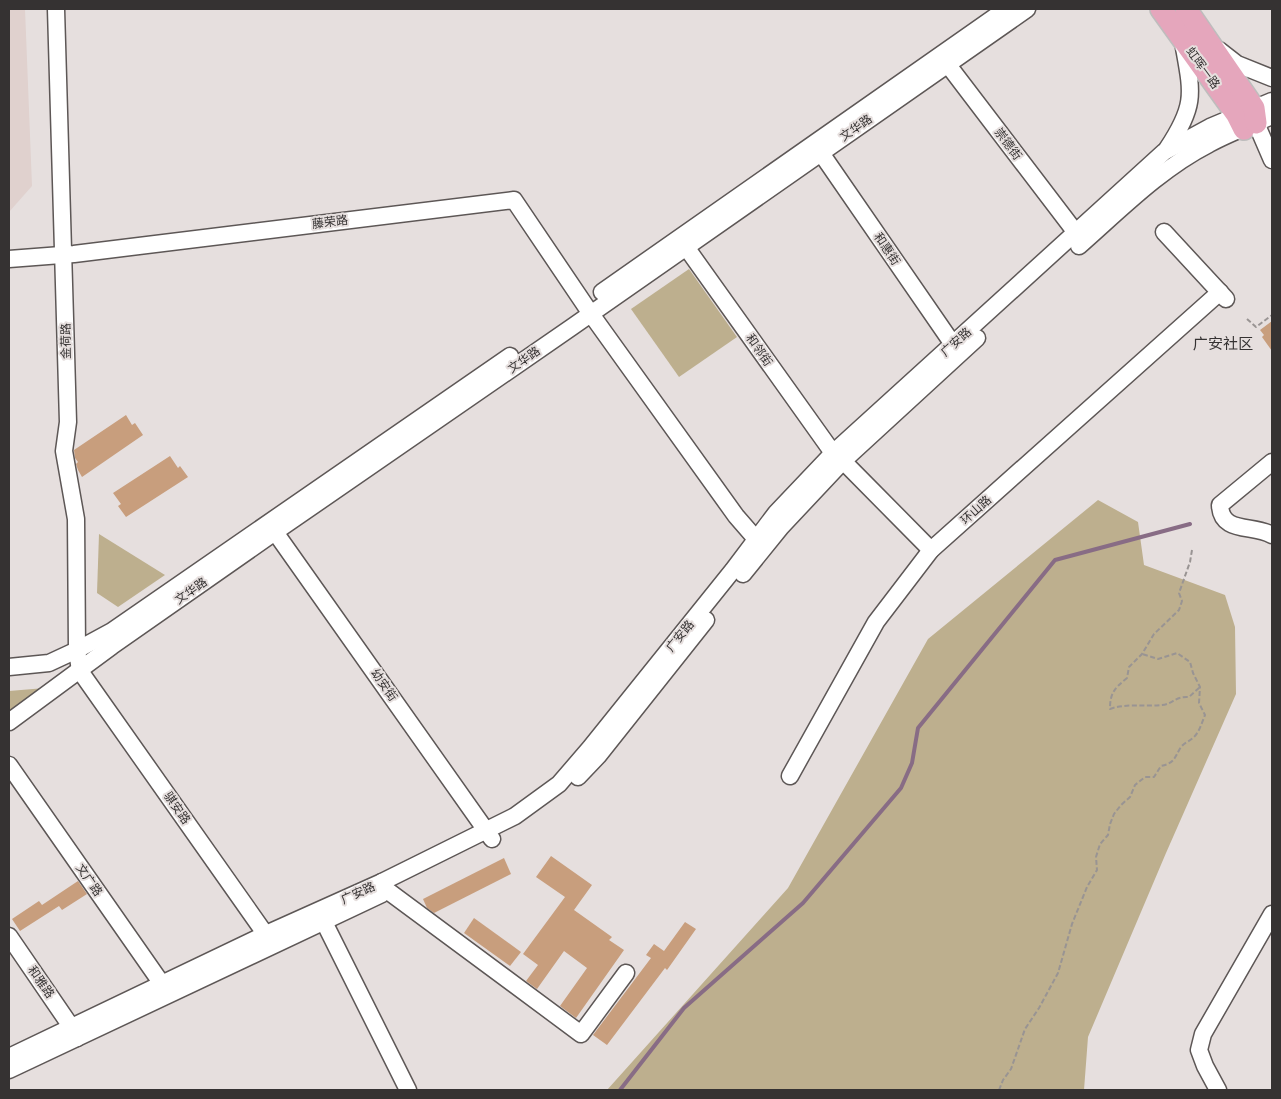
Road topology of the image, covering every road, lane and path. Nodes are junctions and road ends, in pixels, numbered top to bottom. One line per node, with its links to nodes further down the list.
1 (56, 9): 18 (street, 金荷路)
2 (65, 9): 18 (street)
3 (1006, 9): 9 (street, 文华路)
4 (1028, 9): 9 (street, 文华路)
5 (1161, 9): 7 (main road, 虹晖一路)
6 (1186, 9): 8 (main road, 虹晖一路)
7 (1183, 40): 11 (main road, 虹晖一路); 12 (street)
8 (1209, 42): 10 (street); 11 (main road, 虹晖一路)
9 (944, 60): 13 (street, 文华路); 16 (street, 崇德街); 20 (street, 文华路)
10 (1272, 78)
11 (1256, 115): 12 (street, 广安路); 14 (street); 16 (street, 广安路)
12 (1164, 152): 16 (street, 广安路)
13 (821, 153): 17 (street, 文华路); 23 (street, 和惠街)
14 (1272, 160)
15 (1164, 232): 30 (street, 环山路)
16 (1080, 238): 23 (street, 广安路)
17 (686, 247): 20 (street, 文华路); 24 (street, 和邻街)
18 (69, 254): 19 (street, 藤荣路); 20 (street, 藤荣路); 32 (street, 金荷路)
19 (9, 259)
20 (587, 309): 26 (street, 文华路); 27 (street, 文华路); 29 (street)
21 (1272, 315): 22 (path)
22 (1247, 320)
23 (956, 350): 24 (street, 广安路)
24 (838, 457): 29 (street, 广安路); 30 (street, 和邻街)
25 (1272, 462): 28 (street)
26 (280, 514): 27 (street); 32 (street, 文华路)
27 (275, 532): 35 (street, 文华路); 41 (street, 幼安街)
28 (1272, 535)
29 (760, 544): 41 (street, 广安路)
30 (931, 550): 40 (street, 环山路)
31 (1192, 550): 33 (path)
32 (77, 650): 34 (street, 文华路); 35 (street, 金荷路)
33 (1142, 654): 37 (path); 37 (path)
34 (9, 667)
35 (80, 671): 36 (street, 文华路); 38 (street); 46 (street, 骐安路)
36 (9, 678)
37 (1200, 687): 53 (path)
38 (9, 722)
39 (9, 765): 48 (street, 文广路)
40 (790, 776)
41 (489, 834): 42 (street, 广安路)
42 (385, 886): 44 (street, 广安路); 46 (street, 广安路); 47 (street)
43 (1272, 914): 54 (street)
44 (324, 922): 46 (street, 广安路); 52 (street)
45 (9, 936): 49 (street, 和雅路)
46 (270, 940): 48 (street, 广安路)
47 (626, 973)
48 (164, 990): 49 (street, 广安路)
49 (74, 1033): 50 (street, 广安路); 51 (street, 广安路)
50 (9, 1057)
51 (9, 1070)
52 (408, 1090)
53 (999, 1090)
54 (1218, 1090)

